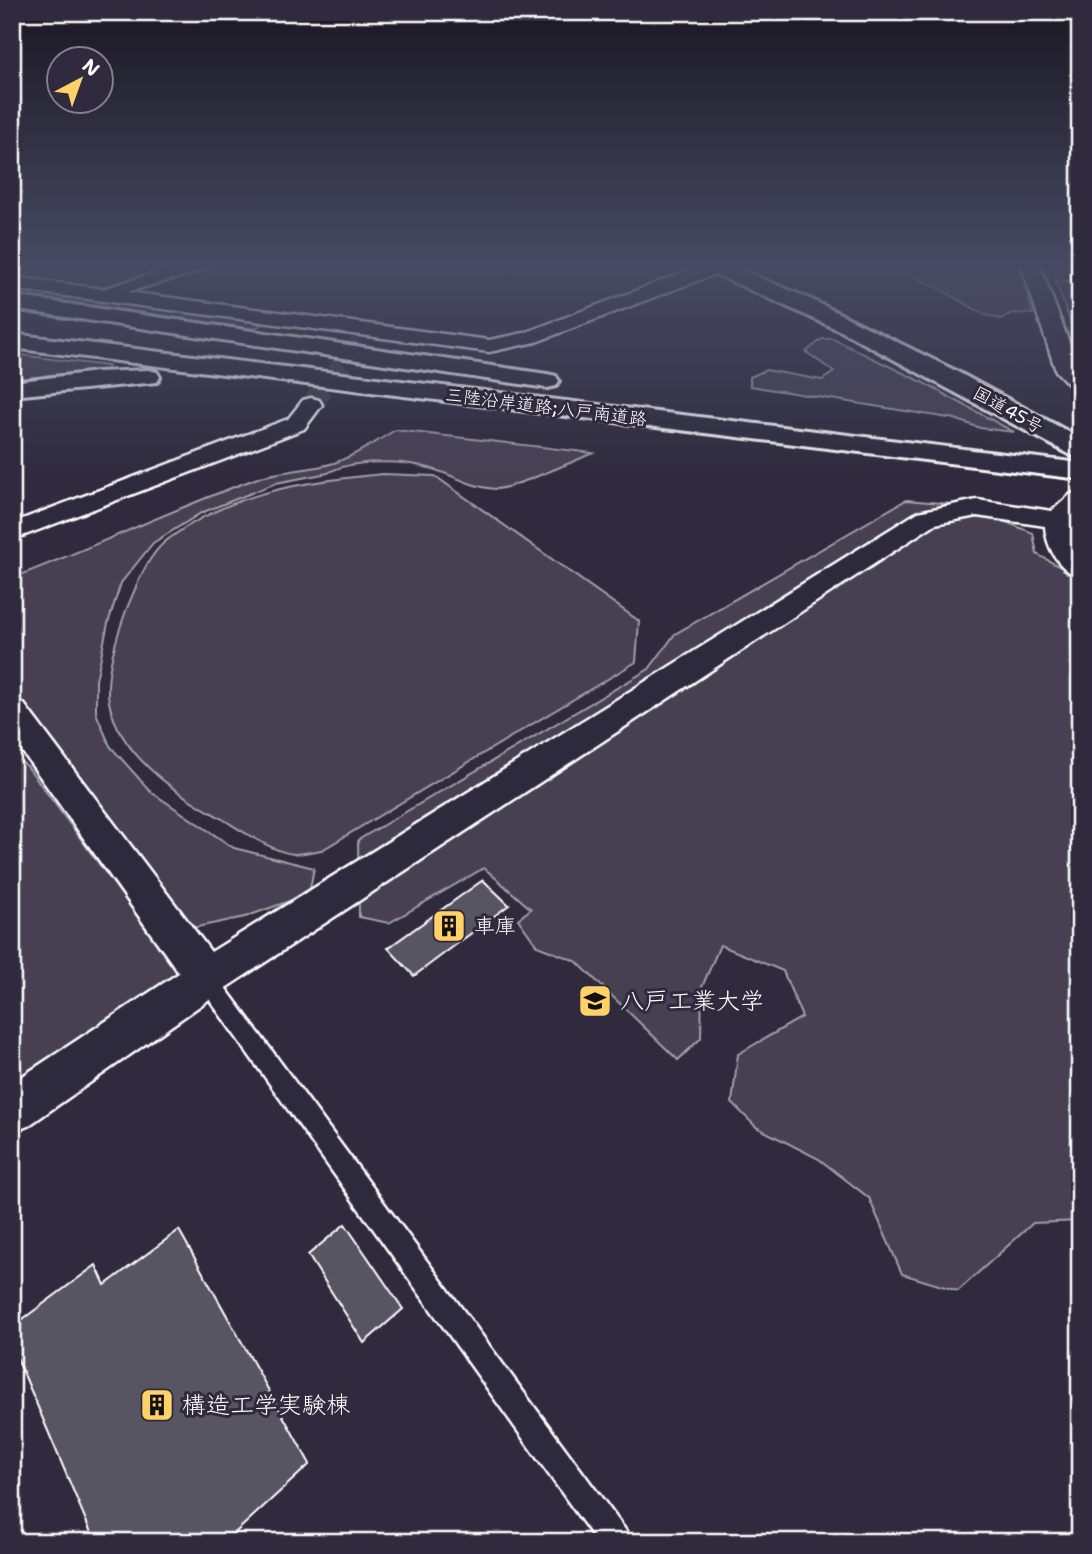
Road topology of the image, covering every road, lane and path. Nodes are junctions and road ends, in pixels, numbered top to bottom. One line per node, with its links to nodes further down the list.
1 (93, 337): 15 (highway, 三陸沿岸道路;八戸南道路)
2 (248, 337): 9 (highway)
3 (362, 337): 4 (street)
4 (533, 337)
5 (863, 337): 16 (highway, 国道45号)
6 (906, 337): 14 (highway, 国道45号)
7 (1055, 337): 10 (street)
8 (12, 341): 13 (highway, 三陸沿岸道路;八戸南道路)
9 (565, 383)
10 (1080, 383)
11 (12, 389): 13 (highway)
12 (311, 405): 20 (street)
13 (644, 407): 15 (highway); 18 (highway, 三陸沿岸道路;八戸南道路)
14 (1080, 424)
15 (868, 428): 17 (highway, 三陸沿岸道路;八戸南道路)
16 (1080, 449)
17 (1080, 455)
18 (1080, 471)
19 (1069, 510): 21 (street); 24 (street)
20 (12, 532)
21 (1080, 568)
22 (12, 712): 23 (street)
23 (24, 751): 24 (street)
24 (206, 978): 25 (street); 26 (lane)
25 (12, 1110)
26 (615, 1542)

